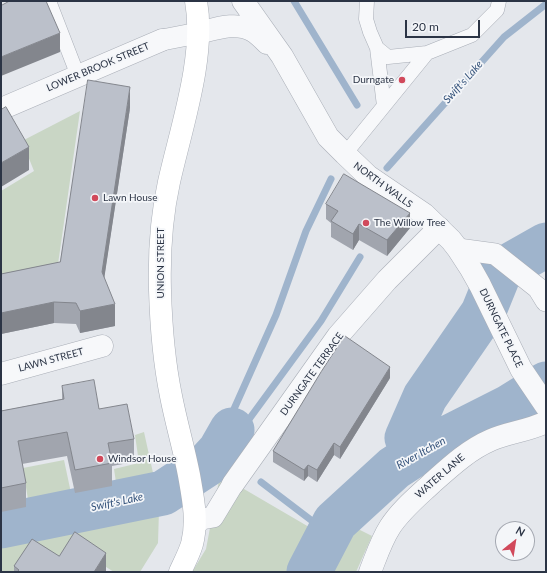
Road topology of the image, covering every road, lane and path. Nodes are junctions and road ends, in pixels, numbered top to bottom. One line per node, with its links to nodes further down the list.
1 (49, 1): 11 (lane)
2 (196, 1): 6 (main road, UNION STREET)
3 (243, 1): 10 (street, NORTH WALLS)
4 (367, 1): 8 (lane)
5 (499, 1): 9 (lane)
6 (198, 34): 7 (street, LOWER BROOK STREET); 10 (street, NORTH WALLS); 23 (main road, UNION STREET)
7 (162, 40): 11 (street, LOWER BROOK STREET)
8 (377, 48): 9 (lane); 12 (lane)
9 (427, 53): 12 (lane)
10 (282, 56): 14 (street, NORTH WALLS)
11 (78, 76): 13 (street, LOWER BROOK STREET)
12 (384, 106): 14 (lane)
13 (1, 110)
14 (345, 154): 15 (street, NORTH WALLS)
15 (439, 228): 16 (street, DURNGATE PLACE); 22 (street, DURNGATE TERRACE)
16 (458, 249): 17 (street); 20 (street, DURNGATE PLACE)
17 (546, 301)
18 (102, 346): 19 (street, LAWN STREET)
19 (1, 374)
20 (546, 406)
21 (546, 422): 25 (street, WATER LANE)
22 (233, 484): 23 (street, DURNGATE TERRACE)
23 (195, 525): 24 (main road, UNION STREET)
24 (180, 572)
25 (370, 572)

